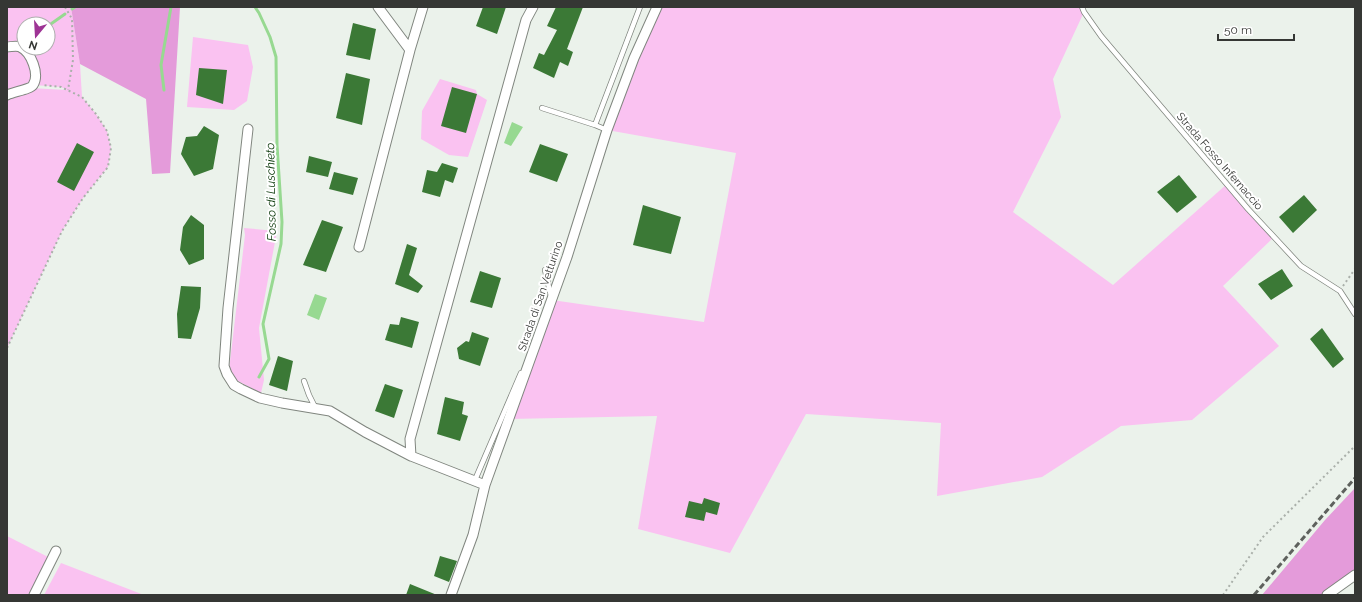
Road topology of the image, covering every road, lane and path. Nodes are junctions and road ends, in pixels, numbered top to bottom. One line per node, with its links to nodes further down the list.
1 (65, 7): 11 (path)
2 (378, 7): 9 (street)
3 (423, 7): 9 (street)
4 (533, 7): 27 (street)
5 (640, 7): 14 (lane)
6 (657, 7): 16 (street, Strada di San Vetturino)
7 (1082, 7): 20 (lane, Strada Fosso Infernaccio)
8 (7, 46): 10 (street)
9 (410, 50): 17 (street)
10 (34, 85): 11 (path); 12 (street)
11 (68, 90): 23 (path)
12 (7, 95)
13 (542, 108): 14 (lane)
14 (595, 125): 16 (lane)
15 (248, 129): 25 (street)
16 (607, 130): 21 (street, Strada di San Vetturino)
17 (359, 248)
18 (1355, 269): 20 (path)
19 (546, 270): 21 (lane)
20 (1340, 292): 22 (lane, Strada Fosso Infernaccio)
21 (552, 300): 28 (lane); 29 (street, Strada di San Vetturino)
22 (1355, 314)
23 (7, 348)
24 (304, 381): 25 (lane)
25 (316, 409): 27 (street)
26 (1355, 446): 34 (path)
27 (411, 456): 28 (street)
28 (475, 480): 29 (street)
29 (486, 485): 33 (street, Strada di San Vetturino)
30 (56, 551): 32 (street)
31 (1355, 575): 35 (street)
32 (34, 595)
33 (451, 595)
34 (1223, 595)
35 (1327, 595)

